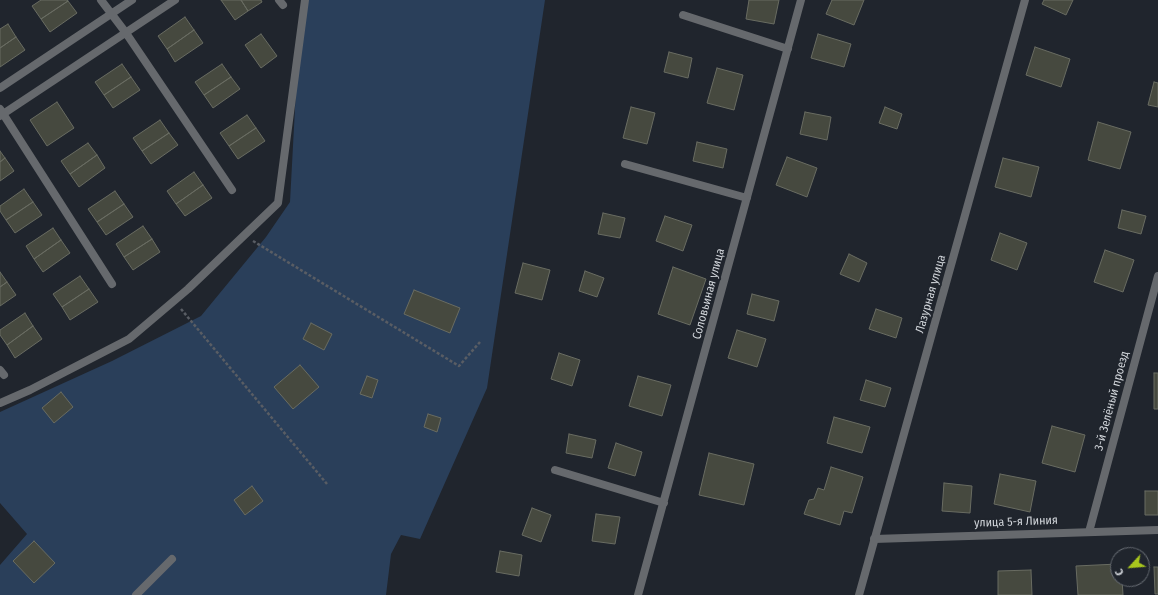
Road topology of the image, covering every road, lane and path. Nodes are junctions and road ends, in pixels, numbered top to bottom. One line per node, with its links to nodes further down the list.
1 (101, 0): 7 (street)
2 (132, 0): 7 (street)
3 (175, 0): 9 (street)
4 (305, 0): 16 (street)
5 (801, 0): 10 (street, Соловьиная улица)
6 (1026, 0): 27 (street, Лазурная улица)
7 (110, 14): 9 (street); 11 (street)
8 (683, 15): 10 (street)
9 (126, 33): 12 (street); 14 (street)
10 (788, 49): 15 (street, Соловьиная улица)
11 (0, 88)
12 (1, 113): 18 (street)
13 (625, 164): 15 (street)
14 (232, 190)
15 (747, 198): 24 (street, Соловьиная улица)
16 (244, 236): 19 (street); 20 (path)
17 (1158, 276): 26 (street, 3-й Зелёный проезд)
18 (112, 284)
19 (174, 301): 21 (street); 23 (path)
20 (480, 342)
21 (0, 403)
22 (555, 470): 24 (street)
23 (327, 484)
24 (664, 503): 30 (street, Соловьиная улица)
25 (1158, 530): 26 (street, улица 5-я Линия)
26 (1089, 532): 27 (street, улица 5-я Линия)
27 (874, 539): 31 (street, Лазурная улица)
28 (172, 559): 29 (street)
29 (136, 595)
30 (638, 595)
31 (859, 595)

